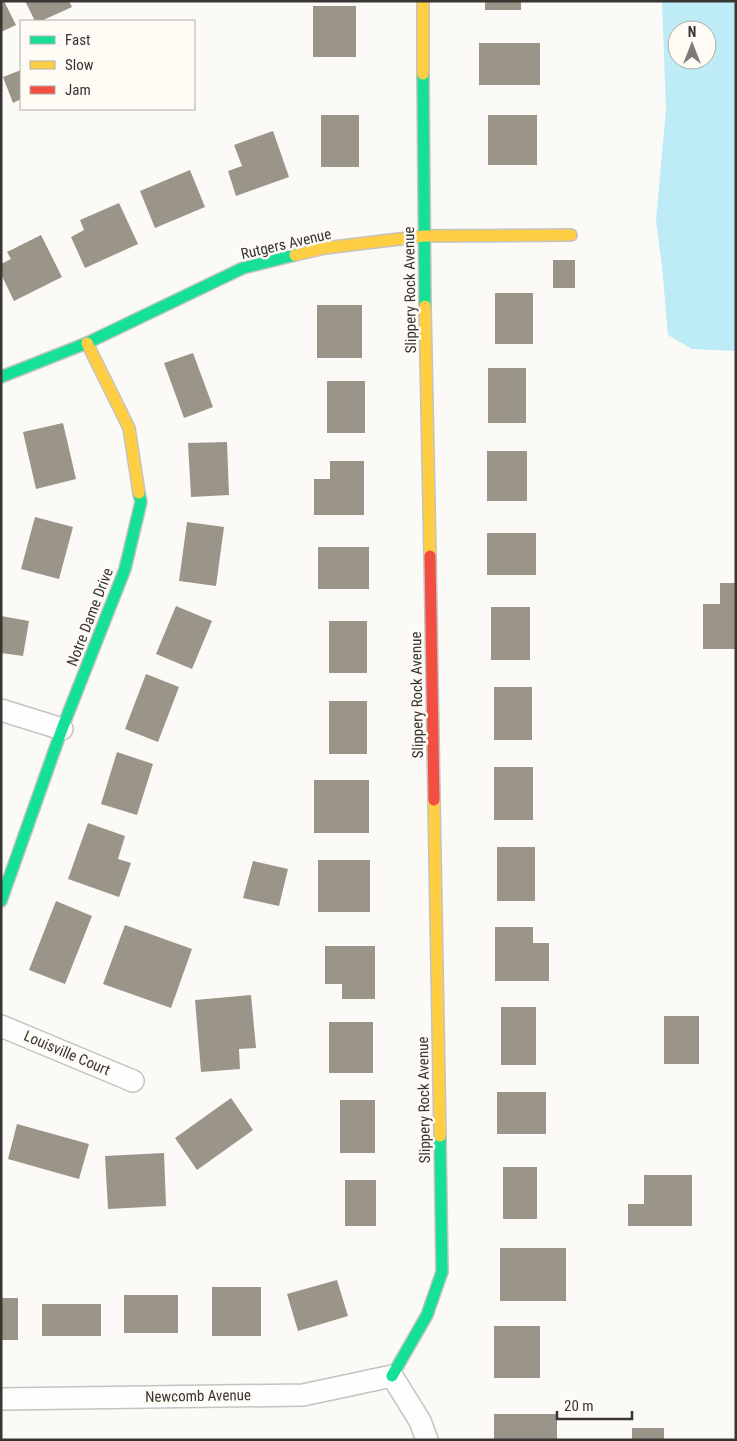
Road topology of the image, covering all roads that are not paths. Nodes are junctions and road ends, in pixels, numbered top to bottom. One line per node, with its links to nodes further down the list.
1 (423, 1): 3 (street, Slippery Rock Avenue)
2 (571, 235): 3 (street, Rutgers Avenue)
3 (424, 236): 4 (street, Rutgers Avenue); 11 (street, Slippery Rock Avenue)
4 (87, 343): 5 (street, Rutgers Avenue); 7 (street, Notre Dame Drive)
5 (1, 378)
6 (1, 710): 7 (street)
7 (62, 729): 8 (street, Notre Dame Drive)
8 (1, 901)
9 (1, 1026): 10 (street, Louisville Court)
10 (133, 1081)
11 (392, 1376): 12 (street, Newcomb Avenue); 13 (street)
12 (1, 1399)
13 (428, 1440)

